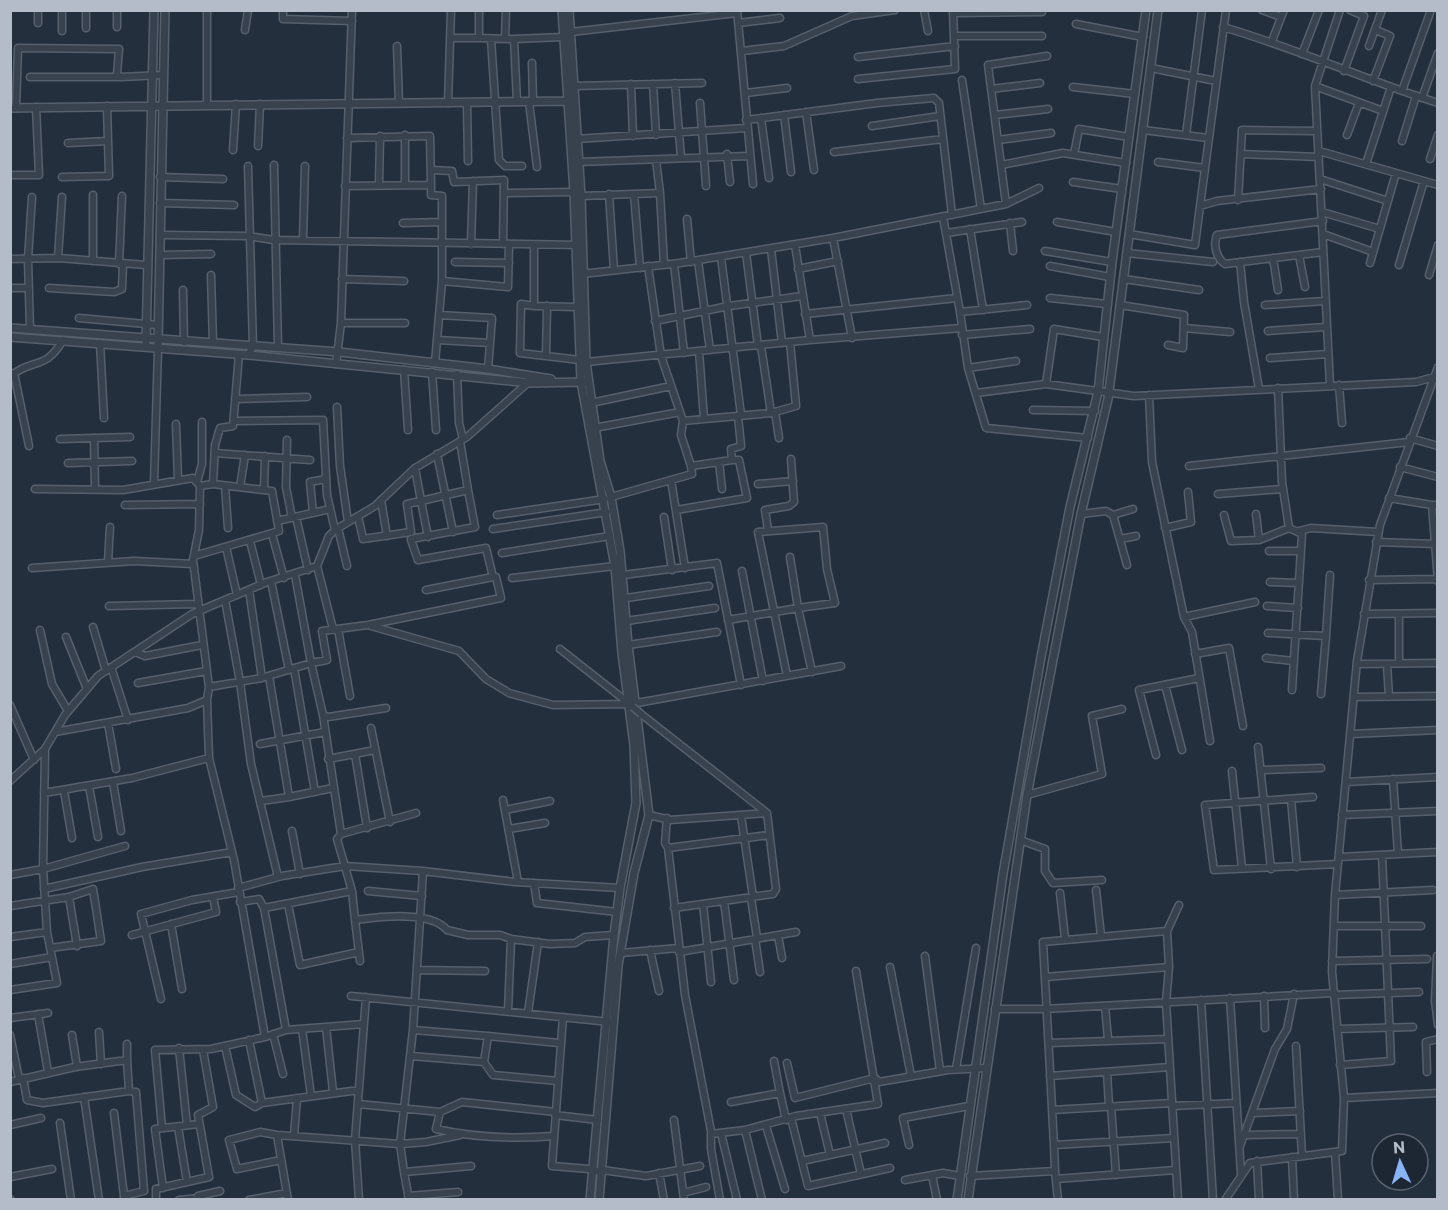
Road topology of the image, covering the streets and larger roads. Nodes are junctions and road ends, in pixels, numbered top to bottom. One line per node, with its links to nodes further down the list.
1 (38, 10): 35 (street)
2 (62, 10): 43 (street)
3 (86, 10): 40 (street)
4 (117, 10): 38 (street)
5 (154, 10): 68 (street)
6 (165, 10): 69 (street)
7 (207, 10): 104 (street)
8 (248, 10): 41 (street)
9 (284, 10): 34 (street)
10 (352, 10): 34 (street)
11 (451, 10): 50 (street)
12 (479, 10): 51 (street)
13 (506, 10): 53 (street)
14 (562, 10): 46 (street)
15 (569, 10): 45 (street)
16 (895, 10): 59 (street)
17 (924, 10): 44 (street)
18 (1146, 10): 49 (street)
19 (1158, 10): 66 (street)
20 (1202, 10): 72 (street)
21 (1226, 10): 39 (street)
22 (1262, 10): 32 (street)
23 (1319, 10): 61 (street)
24 (1340, 10): 64 (street)
25 (1350, 10): 67 (street)
26 (1382, 10): 42 (street)
27 (1431, 10): 88 (street)
28 (953, 11): 30 (street); 47 (street)
29 (737, 12): 31 (street); 36 (street)
30 (1042, 12)
31 (710, 13): 45 (street)
32 (1282, 14): 55 (street)
33 (780, 18): 36 (street)
34 (352, 21): 103 (street)
35 (38, 23)
36 (738, 23): 59 (street)
37 (1076, 24): 49 (street)
38 (117, 27)
39 (1223, 27): 55 (street); 75 (street)
40 (86, 28)
41 (245, 30)
42 (1376, 30): 58 (street); 76 (street)
43 (62, 31)
44 (928, 31)
45 (571, 32): 82 (street)
46 (563, 36): 54 (street); 92 (street)
47 (954, 36): 48 (street); 57 (street)
48 (1042, 36)
49 (1143, 37): 90 (street)
50 (450, 38): 51 (street); 98 (street)
51 (479, 38): 52 (street)
52 (491, 39): 53 (street); 94 (street)
53 (505, 39): 54 (street)
54 (514, 39): 95 (street)
55 (1272, 41): 61 (street)
56 (397, 46): 97 (street)
57 (955, 46): 63 (street); 73 (street)
58 (1369, 46)
59 (742, 51): 89 (street)
60 (1437, 53): 91 (street)
61 (1302, 54): 64 (street)
62 (1047, 56): 87 (street)
63 (858, 57)
64 (1321, 60): 67 (street); 83 (street)
65 (532, 63): 96 (street)
66 (1151, 68): 72 (street); 120 (street)
67 (1344, 71): 76 (street)
68 (152, 75): 69 (street); 71 (street); 107 (street)
69 (162, 75): 108 (street)
70 (30, 77): 71 (street)
71 (121, 77): 110 (street)
72 (1192, 77): 75 (street); 127 (street)
73 (858, 80)
74 (962, 80): 204 (street)
75 (1216, 81): 134 (street)
76 (1373, 81): 85 (street)
77 (702, 82): 78 (street)
78 (675, 83): 81 (street); 123 (street)
79 (1040, 83): 87 (street)
80 (631, 84): 81 (street); 82 (street); 131 (street)
81 (653, 84): 126 (street)
82 (573, 86): 92 (street)
83 (1315, 86): 100 (street); 121 (street)
84 (1073, 87): 90 (street)
85 (1391, 87): 88 (street); 112 (street)
86 (787, 88): 89 (street)
87 (991, 89): 115 (street)
88 (1402, 92): 91 (street)
89 (746, 93): 118 (street)
90 (1135, 94): 132 (street)
91 (1419, 97): 101 (street); 139 (street)
92 (570, 101): 96 (street); 135 (street); 191 (street)
93 (467, 102): 94 (street); 98 (street); 153 (street)
94 (494, 102): 95 (street); 162 (street)
95 (517, 102): 96 (street)
96 (531, 102): 163 (street)
97 (399, 103): 98 (street); 103 (street)
98 (448, 103)
99 (700, 103): 122 (street)
100 (1359, 103): 112 (street); 128 (street)
101 (1437, 103)
102 (260, 104): 103 (street); 105 (street); 141 (street)
103 (348, 104): 133 (street)
104 (207, 105): 105 (street); 108 (street)
105 (236, 105): 142 (street)
106 (107, 106): 107 (street); 109 (street); 138 (street)
107 (152, 106): 108 (street); 260 (street)
108 (161, 106): 171 (street)
109 (36, 107): 110 (street); 169 (street)
110 (13, 108)
111 (1048, 109): 115 (street)
112 (1383, 111): 157 (street)
113 (806, 112): 114 (street); 116 (street); 166 (street)
114 (784, 115): 117 (street); 167 (street)
115 (995, 115): 137 (street)
116 (940, 116): 119 (street); 136 (street)
117 (761, 118): 118 (street); 172 (street)
118 (746, 124): 122 (street); 149 (street)
119 (872, 126)
120 (1143, 130): 127 (street); 219 (street)
121 (1317, 130): 146 (street); 147 (street)
122 (702, 133): 123 (street); 148 (street)
123 (679, 134): 126 (street); 150 (street)
124 (1052, 134): 137 (street)
125 (405, 135): 130 (street); 165 (street); 180 (street)
126 (656, 135): 131 (street)
127 (1186, 135): 134 (street)
128 (1347, 135)
129 (1437, 135): 151 (street)
130 (380, 136): 133 (street); 181 (street)
131 (633, 136): 135 (street)
132 (1129, 137): 145 (street); 156 (street)
133 (347, 138): 184 (street)
134 (1208, 138): 164 (street)
135 (576, 139): 154 (street)
136 (943, 139): 143 (street); 206 (street)
137 (998, 140): 159 (street)
138 (108, 141): 140 (street); 170 (street)
139 (1402, 141)
140 (68, 143)
141 (258, 146)
142 (232, 150)
143 (834, 152)
144 (727, 154): 148 (street); 149 (street); 177 (street)
145 (1074, 154): 156 (street); 159 (street)
146 (1241, 154): 147 (street); 198 (street)
147 (1319, 154): 157 (street); 174 (street)
148 (704, 155): 150 (street); 185 (street)
149 (749, 156): 179 (street)
150 (681, 158): 152 (street)
151 (1430, 159)
152 (656, 160): 154 (street); 190 (street)
153 (468, 161)
154 (578, 162): 191 (street)
155 (1158, 162): 164 (street)
156 (1126, 163): 187 (street)
157 (1366, 164): 168 (street)
158 (274, 165): 224 (street)
159 (1001, 165): 201 (street)
160 (248, 166): 222 (street)
161 (305, 166): 225 (street)
162 (522, 166)
163 (537, 167)
164 (1205, 168): 203 (street)
165 (430, 170): 175 (street); 182 (street)
166 (814, 170)
167 (791, 172)
168 (1396, 173): 176 (street); 199 (street)
169 (10, 175)
170 (62, 177)
171 (160, 177): 173 (street); 200 (street)
172 (769, 178)
173 (223, 179)
174 (1320, 179): 188 (street); 199 (street)
175 (473, 181): 189 (street); 228 (street)
176 (1424, 181): 183 (street); 262 (street)
177 (730, 182)
178 (1073, 182): 187 (street)
179 (753, 183)
180 (405, 184): 181 (street); 182 (street)
181 (379, 185): 184 (street)
182 (430, 185): 210 (street)
183 (1437, 185)
184 (345, 186): 226 (street)
185 (706, 186)
186 (1039, 188): 201 (street)
187 (1122, 189): 217 (street)
188 (1321, 189): 198 (street); 205 (street)
189 (504, 192): 191 (street); 229 (street)
190 (660, 193): 193 (street); 261 (street)
191 (578, 194): 192 (street); 233 (street)
192 (609, 194): 193 (street); 267 (street)
193 (634, 194): 265 (street)
194 (93, 195): 249 (street)
195 (122, 196): 258 (street)
196 (32, 197): 248 (street)
197 (62, 197): 245 (street)
198 (1238, 200): 203 (street)
199 (1388, 201): 215 (street)
200 (160, 203): 202 (street); 221 (street)
201 (1006, 204): 204 (street)
202 (234, 205)
203 (1200, 206): 219 (street)
204 (981, 209): 206 (street)
205 (1322, 212): 209 (street); 215 (street)
206 (952, 215): 207 (street)
207 (943, 217): 218 (street); 223 (street)
208 (687, 219): 250 (street)
209 (1323, 221): 220 (street); 255 (street)
210 (442, 222): 213 (street); 227 (street)
211 (1022, 222): 214 (street)
212 (1057, 222): 217 (street)
213 (403, 223)
214 (1010, 224): 216 (street); 235 (street)
215 (1380, 229): 239 (street)
216 (970, 230): 218 (street); 299 (street)
217 (1116, 232): 253 (street)
218 (946, 233): 284 (street)
219 (1130, 234): 237 (street)
220 (1323, 234): 238 (street); 239 (street)
221 (160, 235): 222 (street); 242 (street)
222 (248, 237): 224 (street); 334 (street)
223 (833, 238): 230 (street); 251 (street)
224 (274, 240): 225 (street); 337 (street)
225 (303, 240): 226 (street)
226 (344, 241): 227 (street); 272 (street)
227 (441, 243): 228 (street); 275 (street)
228 (471, 244): 229 (street)
229 (506, 244): 232 (street); 256 (street)
230 (795, 244): 234 (street); 266 (street)
231 (1437, 244): 270 (street)
232 (534, 245): 233 (street); 293 (street)
233 (579, 245): 268 (street); 296 (street)
234 (771, 249): 240 (street); 286 (street)
235 (1013, 251)
236 (1045, 251): 253 (street)
237 (1127, 252): 254 (street); 273 (street)
238 (1323, 252): 243 (street); 287 (street)
239 (1373, 252): 257 (street)
240 (746, 253): 244 (street); 288 (street)
241 (211, 254): 242 (street)
242 (160, 255): 309 (street)
243 (1299, 255): 246 (street); 276 (street)
244 (721, 257): 250 (street); 295 (street)
245 (57, 258): 248 (street); 249 (street)
246 (1273, 258): 255 (street); 282 (street)
247 (10, 259): 248 (street)
248 (28, 259): 278 (street)
249 (93, 261): 258 (street)
250 (694, 261): 259 (street); 298 (street)
251 (837, 261): 266 (street); 297 (street)
252 (455, 262): 256 (street)
253 (1112, 262): 271 (street)
254 (1213, 262)
255 (1240, 262): 369 (street)
256 (509, 263): 275 (street)
257 (1370, 263)
258 (121, 264): 260 (street); 279 (street)
259 (674, 264): 261 (street); 303 (street)
260 (146, 265): 308 (street)
261 (664, 265): 263 (street)
262 (1399, 265)
263 (648, 266): 265 (street); 305 (street)
264 (1050, 266): 271 (street)
265 (640, 267): 267 (street)
266 (798, 269): 283 (street)
267 (614, 270): 268 (street)
268 (582, 274): 349 (street)
269 (211, 275): 329 (street)
270 (1429, 275)
271 (1110, 277): 289 (street)
272 (342, 279): 274 (street); 306 (street)
273 (1124, 279): 281 (street); 291 (street)
274 (404, 281)
275 (442, 281): 302 (street)
276 (1305, 287)
277 (10, 288): 278 (street)
278 (29, 288): 314 (street)
279 (49, 288)
280 (183, 290): 326 (street)
281 (1199, 290)
282 (1278, 290)
283 (802, 296): 286 (street); 301 (street)
284 (957, 298): 297 (street); 300 (street)
285 (1050, 298): 289 (street)
286 (777, 301): 288 (street); 331 (street)
287 (1324, 301): 292 (street); 310 (street)
288 (753, 303): 295 (street); 333 (street)
289 (1107, 304): 319 (street)
290 (1027, 305): 299 (street)
291 (1120, 305): 312 (street); 373 (street)
292 (1265, 305)
293 (534, 306): 294 (street); 346 (street)
294 (547, 306): 296 (street); 346 (street)
295 (729, 306): 298 (street); 338 (street)
296 (577, 307): 349 (street)
297 (847, 309): 301 (street); 320 (street)
298 (705, 310): 303 (street); 339 (street)
299 (983, 310): 300 (street)
300 (960, 312): 316 (street)
301 (806, 314): 325 (street)
302 (439, 315): 324 (street); 330 (street)
303 (680, 315): 305 (street); 342 (street)
304 (79, 318): 308 (street)
305 (655, 321): 347 (street)
306 (341, 323): 307 (street); 341 (street)
307 (405, 323)
308 (145, 324): 309 (street); 321 (street)
309 (157, 325): 323 (street)
310 (1326, 327): 315 (street); 344 (street)
311 (10, 328): 314 (street)
312 (1184, 328): 317 (street); 332 (street)
313 (1030, 329): 316 (street)
314 (30, 330): 321 (street)
315 (1268, 331)
316 (961, 332): 320 (street); 354 (street)
317 (1230, 332)
318 (10, 337): 322 (street)
319 (1103, 337): 365 (street); 371 (street)
320 (852, 338): 325 (street)
321 (145, 339): 323 (street); 335 (street)
322 (63, 340): 328 (street); 359 (street)
323 (158, 340): 326 (street); 336 (street)
324 (438, 340): 330 (street); 351 (street)
325 (810, 340): 327 (street)
326 (184, 342): 329 (street)
327 (790, 342): 331 (street); 382 (street)
328 (99, 343): 335 (street); 384 (street)
329 (213, 343): 334 (street)
330 (490, 343): 355 (street)
331 (782, 343): 333 (street)
332 (1168, 345)
333 (760, 346): 338 (street); 382 (street)
334 (253, 347): 337 (street); 345 (street)
335 (146, 348): 336 (street)
336 (158, 348): 343 (street); 426 (street)
337 (278, 348): 341 (street)
338 (735, 348): 339 (street); 383 (street)
339 (710, 350): 340 (street)
340 (699, 351): 342 (street); 385 (street)
341 (339, 352): 351 (street); 352 (street)
342 (684, 353): 347 (street)
343 (239, 354): 345 (street); 376 (street)
344 (1328, 354): 348 (street); 368 (street)
345 (248, 355): 352 (street)
346 (546, 356): 349 (street)
347 (660, 356): 349 (street); 367 (street)
348 (1270, 358)
349 (583, 361): 363 (street)
350 (1016, 361): 354 (street)
351 (435, 363): 355 (street)
352 (336, 364): 356 (street)
353 (1437, 367): 361 (street)
354 (968, 368): 372 (street)
355 (488, 369): 360 (street)
356 (404, 370): 357 (street); 392 (street)
357 (432, 372): 358 (street); 393 (street)
358 (457, 374): 364 (street); 400 (street)
359 (12, 375): 402 (street)
360 (535, 375): 362 (street); 364 (street)
361 (1436, 377): 366 (street); 401 (street)
362 (559, 381): 363 (street); 364 (street)
363 (585, 382): 377 (street); 441 (street)
364 (530, 383): 400 (street)
365 (1046, 384): 371 (street); 372 (street)
366 (1339, 385): 368 (street); 389 (street)
367 (671, 386): 377 (street); 381 (street)
368 (1330, 386): 370 (street)
369 (1259, 388): 370 (street); 374 (street)
370 (1278, 388): 408 (street)
371 (1098, 392): 373 (street); 380 (street)
372 (976, 393): 397 (street)
373 (1108, 395): 374 (street); 453 (street)
374 (1149, 395): 465 (street)
375 (307, 397): 376 (street)
376 (236, 399): 386 (street)
377 (591, 403): 391 (street)
378 (337, 407): 462 (street)
379 (1033, 410): 380 (street)
380 (1095, 411): 397 (street)
381 (680, 412): 387 (street); 391 (street)
382 (773, 412): 383 (street); 396 (street)
383 (740, 415): 385 (street); 412 (street)
384 (104, 418)
385 (704, 419): 387 (street)
386 (234, 421): 404 (street); 422 (street)
387 (683, 421): 417 (street)
388 (202, 422): 427 (street)
389 (1342, 423)
390 (176, 424): 423 (street)
391 (594, 428): 441 (street)
392 (408, 430)
393 (435, 430)
394 (130, 437): 395 (street)
395 (94, 438): 398 (street); 414 (street)
396 (779, 438)
397 (1088, 438): 803 (street)
398 (60, 439)
399 (288, 440): 409 (street)
400 (462, 440): 405 (street); 437 (street)
401 (1410, 440): 403 (street); 408 (street); 419 (street)
402 (29, 446)
403 (1437, 446)
404 (215, 453): 406 (street); 428 (street)
405 (437, 453): 420 (street); 440 (street)
406 (245, 455): 407 (street); 431 (street)
407 (265, 456): 409 (street); 436 (street)
408 (1281, 457): 418 (street); 435 (street)
409 (286, 458): 411 (street); 460 (street)
410 (791, 459): 425 (street)
411 (310, 460)
412 (732, 460): 415 (street); 450 (street)
413 (132, 461): 414 (street)
414 (94, 462): 416 (street); 433 (street)
415 (719, 462): 417 (street); 434 (street)
416 (68, 463)
417 (691, 466): 424 (street)
418 (1189, 466)
419 (1400, 467): 421 (street); 442 (street)
420 (415, 468): 443 (street); 444 (street)
421 (1437, 477)
422 (326, 479): 448 (street); 452 (street)
423 (178, 480): 426 (street); 427 (street)
424 (671, 480): 441 (street); 450 (street)
425 (793, 481): 429 (street); 469 (street)
426 (154, 484): 433 (street)
427 (199, 484): 428 (street); 445 (street)
428 (213, 484): 430 (street)
429 (758, 484)
430 (225, 486): 431 (street); 464 (street)
431 (240, 487): 436 (street)
432 (35, 489): 433 (street)
433 (95, 489)
434 (722, 489)
435 (1283, 489): 439 (street); 466 (street)
436 (264, 490): 461 (street)
437 (468, 490): 440 (street); 472 (street)
438 (1188, 492): 465 (street)
439 (1218, 494)
440 (445, 495): 444 (street); 472 (street)
441 (608, 498): 451 (street); 456 (street); 504 (street)
442 (1389, 498): 447 (street); 473 (street)
443 (381, 500): 458 (street); 475 (street)
444 (421, 501): 471 (street); 477 (street)
445 (200, 504): 446 (street); 489 (street)
446 (125, 505)
447 (1435, 505): 484 (street)
448 (330, 509): 452 (street); 467 (street)
449 (1133, 509): 454 (street)
450 (676, 510): 498 (street)
451 (607, 512): 468 (street); 476 (street)
452 (313, 513): 460 (street)
453 (1081, 514): 454 (street); 620 (street)
454 (1113, 514): 479 (street)
455 (1256, 514): 481 (street)
456 (497, 515)
457 (1224, 515): 481 (street)
458 (358, 516): 462 (street); 475 (street)
459 (664, 517): 500 (street)
460 (294, 518): 461 (street); 499 (street)
461 (278, 521): 474 (street)
462 (348, 522): 467 (street)
463 (110, 527): 491 (street)
464 (228, 528)
465 (1165, 528): 533 (street)
466 (1290, 528): 470 (street); 481 (street)
467 (336, 529): 494 (street); 495 (street)
468 (493, 529)
469 (768, 530): 525 (street); 528 (street)
470 (1299, 531): 473 (street); 487 (street)
471 (411, 532): 475 (street); 480 (street)
472 (453, 532): 477 (street)
473 (1378, 532): 483 (street)
474 (272, 534): 482 (street); 506 (street)
475 (387, 536)
476 (610, 536): 488 (street); 496 (street)
477 (428, 537): 480 (street)
478 (1136, 537): 479 (street)
479 (1119, 539): 493 (street)
480 (411, 540): 505 (street)
481 (1259, 540)
482 (250, 541): 485 (street); 513 (street)
483 (1376, 542): 484 (street); 508 (street)
484 (1436, 544): 509 (street)
485 (226, 547): 489 (street); 517 (street)
486 (1269, 551): 487 (street)
487 (1301, 552): 512 (street)
488 (502, 553)
489 (194, 556): 492 (street)
490 (790, 557): 525 (street)
491 (108, 562): 492 (street); 497 (street)
492 (193, 564): 521 (street)
493 (1127, 565)
494 (317, 566): 499 (street); 538 (street)
495 (347, 566)
496 (615, 566): 507 (street); 580 (street)
497 (32, 568)
498 (685, 568): 500 (street); 534 (street)
499 (308, 570): 502 (street)
500 (672, 570): 504 (street)
501 (742, 571): 532 (street)
502 (296, 575): 506 (street); 552 (street)
503 (1330, 575): 543 (street)
504 (623, 576): 518 (street)
505 (493, 577): 516 (street); 536 (street)
506 (284, 578): 510 (street)
507 (512, 578)
508 (1369, 580): 509 (street); 530 (street)
509 (1437, 580)
510 (271, 581): 513 (street); 559 (street)
511 (1270, 582): 512 (street)
512 (1299, 583): 526 (street)
513 (261, 585): 515 (street)
514 (709, 586): 518 (street)
515 (249, 590): 517 (street); 563 (street)
516 (426, 590)
517 (237, 595): 519 (street)
518 (626, 598): 535 (street)
519 (225, 600): 527 (street); 566 (street)
520 (1255, 602): 533 (street)
521 (197, 604): 522 (street); 527 (street)
522 (109, 606)
523 (1267, 606): 526 (street)
524 (715, 608): 535 (street)
525 (798, 608): 528 (street); 561 (street)
526 (1298, 608): 542 (street)
527 (198, 612): 545 (street); 548 (street)
528 (774, 612): 532 (street); 562 (street)
529 (1437, 613): 531 (street)
530 (1364, 614): 531 (street); 555 (street)
531 (1399, 614): 553 (street)
532 (749, 616): 534 (street); 565 (street)
533 (1184, 617): 549 (street)
534 (728, 620): 568 (street)
535 (626, 621): 546 (street)
536 (368, 625): 538 (street); 580 (street)
537 (93, 627): 558 (street)
538 (335, 629): 552 (street); 574 (street)
539 (40, 630): 583 (street)
540 (717, 632): 546 (street)
541 (1268, 633): 542 (street)
542 (1296, 635): 543 (street); 551 (street)
543 (1326, 636): 573 (street)
544 (66, 637): 571 (street)
545 (202, 645): 548 (street); 560 (street)
546 (628, 645): 580 (street)
547 (560, 649): 580 (street)
548 (135, 652): 558 (street)
549 (1195, 654): 564 (street); 587 (street)
550 (1266, 658): 551 (street)
551 (1294, 661): 572 (street)
552 (311, 663): 559 (street); 584 (street)
553 (1399, 663): 554 (street); 556 (street)
554 (1437, 663)
555 (1357, 664): 556 (street); 577 (street)
556 (1387, 664): 576 (street)
557 (841, 666): 561 (street)
558 (109, 669): 571 (street); 585 (street)
559 (291, 669): 563 (street); 593 (street)
560 (206, 671): 567 (street); 570 (street)
561 (812, 672): 562 (street)
562 (787, 676): 565 (street)
563 (265, 677): 566 (street); 594 (street)
564 (1199, 678): 569 (street); 595 (street)
565 (763, 681): 568 (street)
566 (240, 682): 570 (street); 625 (street)
567 (138, 683)
568 (741, 685): 580 (street)
569 (1165, 685): 600 (street); 602 (street)
570 (209, 687): 578 (street)
571 (87, 689): 583 (street)
572 (1292, 690)
573 (1321, 694)
574 (350, 696)
575 (1437, 696): 576 (street)
576 (1389, 697): 577 (street)
577 (1354, 698): 592 (street)
578 (207, 700): 585 (street); 603 (street)
579 (10, 705): 605 (street)
580 (633, 705): 632 (street, bridge); 635 (street); 669 (street)
581 (386, 708): 584 (street)
582 (1122, 710): 620 (street)
583 (68, 711): 590 (street)
584 (323, 715): 591 (street)
585 (128, 720): 586 (street)
586 (108, 723): 590 (street); 607 (street)
587 (1243, 726)
588 (371, 728): 599 (street)
589 (1437, 730): 592 (street)
590 (55, 732): 598 (street)
591 (325, 732): 593 (street); 604 (street)
592 (1351, 734): 614 (street)
593 (304, 736): 594 (street); 618 (street)
594 (280, 741): 596 (street); 621 (street)
595 (1210, 741)
596 (260, 744)
597 (1258, 747): 608 (street)
598 (45, 749): 605 (street); 619 (street)
599 (375, 750): 601 (street); 638 (street)
600 (1182, 750)
601 (355, 754): 604 (street); 640 (street)
602 (1156, 755)
603 (209, 758): 613 (street); 652 (street)
604 (328, 759): 616 (street)
605 (34, 760): 612 (street)
606 (1321, 768): 608 (street)
607 (116, 769)
608 (1261, 770): 627 (street)
609 (1232, 771): 628 (street)
610 (1437, 777): 611 (street)
611 (1393, 779): 614 (street); 633 (street)
612 (10, 781)
613 (113, 782): 615 (street); 642 (street)
614 (1346, 782): 634 (street)
615 (89, 786): 617 (street); 646 (street)
616 (333, 788): 618 (street); 644 (street)
617 (64, 791): 619 (street); 647 (street)
618 (315, 792): 621 (street)
619 (44, 794): 659 (street)
620 (1027, 795): 649 (street)
621 (289, 797): 625 (street)
622 (1313, 797): 623 (street)
623 (1291, 799): 627 (street); 658 (street)
624 (503, 800): 629 (street)
625 (261, 801): 665 (street)
626 (550, 801): 629 (street)
627 (1264, 801): 628 (street); 661 (street)
628 (1235, 803): 660 (street); 660 (street)
629 (505, 810): 641 (street)
630 (1437, 811): 633 (street)
631 (416, 813): 638 (street)
632 (767, 813): 636 (street); 645 (street)
633 (1395, 813): 634 (street); 654 (street)
634 (1342, 814): 656 (street)
635 (649, 815): 637 (street); 720 (street)
636 (741, 816): 637 (street); 648 (street)
637 (667, 818): 651 (street)
638 (390, 822): 640 (street)
639 (545, 823): 641 (street)
640 (367, 828): 644 (street)
641 (509, 829): 667 (street)
642 (121, 831)
643 (292, 831): 663 (street)
644 (340, 834): 657 (street)
645 (770, 835): 648 (street); 682 (street)
646 (98, 837)
647 (72, 838)
648 (744, 838): 651 (street); 682 (street)
649 (1020, 840): 666 (street); 755 (street)
650 (125, 846): 659 (street)
651 (668, 848): 691 (street)
652 (232, 852): 670 (street); 671 (street)
653 (1437, 852): 654 (street)
654 (1398, 854): 655 (street)
655 (1382, 855): 656 (street); 676 (street)
656 (1338, 860): 658 (street); 678 (street)
657 (345, 866): 662 (street); 663 (street); 674 (street)
658 (1297, 867): 661 (street)
659 (43, 868): 664 (street); 670 (street)
660 (1242, 868): 661 (street)
661 (1270, 869)
662 (423, 870): 667 (street); 679 (street)
663 (300, 874): 665 (street)
664 (10, 875)
665 (278, 877): 671 (street)
666 (1102, 880)
667 (518, 882): 668 (street)
668 (534, 883): 669 (street); 692 (street)
669 (620, 888): 692 (street)
670 (44, 889): 683 (street)
671 (238, 890): 681 (street); 685 (street)
672 (1096, 890): 706 (street)
673 (1433, 890): 676 (street)
674 (352, 891): 686 (street); 694 (street)
675 (368, 891): 679 (street)
676 (1384, 892): 678 (street); 697 (street)
677 (1060, 893): 708 (street)
678 (1335, 895): 696 (street)
679 (422, 896): 693 (street)
680 (69, 897): 683 (street); 713 (street); 713 (street)
681 (213, 897): 695 (street); 700 (street)
682 (752, 897): 684 (street); 710 (street)
683 (46, 901): 689 (street); 701 (street)
684 (724, 901): 687 (street); 712 (street)
685 (240, 902): 690 (street); 780 (street)
686 (288, 904): 690 (street); 719 (street)
687 (703, 904): 691 (street); 714 (street)
688 (1179, 905): 699 (street)
689 (10, 906)
690 (264, 908): 773 (street)
691 (674, 908): 718 (street)
692 (617, 912): 704 (street)
693 (420, 918): 694 (street); 709 (street); 732 (street)
694 (356, 920): 719 (street)
695 (171, 924): 700 (street); 739 (street)
696 (1334, 926): 697 (street); 728 (street)
697 (1386, 926): 698 (street); 726 (street)
698 (1421, 926)
699 (1167, 930): 706 (street); 731 (street)
700 (145, 931): 703 (street); 750 (street)
701 (47, 932): 707 (street); 715 (street)
702 (796, 932): 705 (street)
703 (132, 935)
704 (614, 935): 711 (street); 763 (street)
705 (778, 935): 710 (street); 724 (street)
706 (1101, 936): 708 (street)
707 (10, 937)
708 (1065, 938): 736 (street)
709 (511, 939): 711 (street); 757 (street)
710 (756, 939): 712 (street); 735 (street)
711 (538, 942): 759 (street)
712 (728, 944): 714 (street); 737 (street)
713 (77, 946): 715 (street)
714 (707, 947): 718 (street); 738 (street)
715 (50, 948): 722 (street)
716 (976, 948): 802 (street)
717 (650, 950): 718 (street); 720 (street); 741 (street)
718 (679, 950): 855 (street)
719 (359, 952): 727 (street)
720 (620, 953): 764 (street)
721 (925, 956): 804 (street)
722 (52, 957): 729 (street); 740 (street)
723 (1437, 957): 766 (street)
724 (782, 958)
725 (1427, 959): 726 (street)
726 (1387, 960): 728 (street); 743 (street)
727 (360, 961)
728 (1332, 961): 745 (street)
729 (10, 964)
730 (890, 967): 809 (street)
731 (1169, 967): 736 (street); 753 (street)
732 (417, 970): 734 (street); 752 (street)
733 (855, 970): 812 (street)
734 (484, 971)
735 (760, 972)
736 (1045, 977): 756 (street)
737 (734, 980)
738 (711, 982)
739 (182, 989)
740 (10, 990)
741 (659, 992)
742 (1419, 992): 743 (street)
743 (1388, 993): 745 (street); 770 (street)
744 (1294, 994): 745 (street); 747 (street); 840 (street)
745 (1333, 994): 772 (street)
746 (351, 996): 748 (street)
747 (1264, 996): 749 (street); 769 (street)
748 (366, 997): 752 (street); 765 (street)
749 (1230, 998): 751 (street); 826 (street)
750 (161, 999)
751 (1201, 1000): 753 (street); 829 (street)
752 (415, 1001): 757 (street); 774 (street)
753 (1166, 1002): 754 (street); 782 (street)
754 (1105, 1006): 756 (street); 781 (street)
755 (995, 1009): 756 (street); 801 (street)
756 (1047, 1009): 786 (street)
757 (508, 1011): 759 (street)
758 (48, 1013): 760 (street)
759 (528, 1013): 761 (street)
760 (38, 1014): 762 (street); 805 (street)
761 (563, 1017): 763 (street); 785 (street)
762 (10, 1018)
763 (604, 1021): 764 (street); 843 (street)
764 (613, 1022): 883 (street)
765 (364, 1024): 767 (street); 815 (street)
766 (1437, 1025)
767 (326, 1027): 771 (street); 817 (street)
768 (1413, 1027): 770 (street)
769 (1265, 1028)
770 (1390, 1028): 772 (street); 798 (street)
771 (302, 1029): 773 (street); 820 (street)
772 (1336, 1029): 798 (street)
773 (286, 1030): 776 (street)
774 (414, 1030): 779 (street); 792 (street)
775 (99, 1032): 797 (street)
776 (273, 1034): 780 (street); 808 (street)
777 (10, 1035): 811 (street)
778 (72, 1035): 799 (street)
779 (488, 1036): 785 (street); 795 (street)
780 (265, 1037): 784 (street)
781 (1108, 1039): 782 (street); 786 (street)
782 (1168, 1039): 800 (street)
783 (1437, 1039): 807 (street)
784 (249, 1040): 788 (street); 825 (street)
785 (560, 1042): 813 (street)
786 (1049, 1042): 810 (street)
787 (128, 1044): 793 (street)
788 (225, 1046): 791 (street); 825 (street)
789 (1296, 1046): 836 (street)
790 (179, 1048): 791 (street); 848 (street); 851 (street)
791 (203, 1050): 846 (street)
792 (411, 1056): 795 (street); 833 (street)
793 (127, 1060): 797 (street); 816 (street)
794 (774, 1061): 818 (street)
795 (484, 1062): 813 (street)
796 (787, 1063): 812 (street)
797 (101, 1064): 799 (street)
798 (1340, 1065): 823 (street)
799 (77, 1067): 805 (street)
800 (1170, 1067): 806 (street); 828 (street)
801 (987, 1068): 803 (street); 892 (street)
802 (956, 1069): 803 (street); 804 (street)
803 (974, 1069): 830 (street)
804 (940, 1071): 809 (street)
805 (48, 1072): 811 (street)
806 (1107, 1072): 810 (street); 831 (street)
807 (1427, 1072)
808 (283, 1074)
809 (912, 1076): 812 (street)
810 (1050, 1076): 834 (street)
811 (21, 1078): 814 (street); 821 (street)
812 (875, 1078): 832 (street)
813 (558, 1081): 838 (street)
814 (10, 1082)
815 (359, 1090): 817 (street); 827 (street)
816 (129, 1091): 821 (street); 904 (street)
817 (333, 1092): 820 (street)
818 (780, 1093): 824 (street); 842 (street)
819 (1437, 1093): 823 (street)
820 (310, 1096): 822 (street)
821 (84, 1097): 908 (street)
822 (297, 1098): 825 (street); 859 (street)
823 (1344, 1098): 870 (street)
824 (731, 1102)
825 (262, 1103)
826 (1236, 1103): 829 (street); 868 (street)
827 (358, 1104): 833 (street); 862 (street)
828 (1172, 1104): 829 (street); 831 (street); 861 (street)
829 (1207, 1104): 924 (street)
830 (969, 1106): 866 (street); 891 (street)
831 (1110, 1106): 834 (street); 863 (street)
832 (846, 1109): 839 (street); 869 (street)
833 (406, 1110): 835 (street); 865 (street)
834 (1052, 1110): 867 (street)
835 (440, 1112): 838 (street); 854 (street)
836 (1300, 1112): 840 (street); 856 (street)
837 (114, 1113): 904 (street)
838 (556, 1113): 843 (street); 860 (street)
839 (820, 1113): 842 (street); 871 (street)
840 (1253, 1113): 858 (street)
841 (41, 1118): 847 (street)
842 (789, 1119): 849 (street); 875 (street)
843 (598, 1120): 883 (street)
844 (674, 1120): 881 (street)
845 (60, 1123): 907 (street)
846 (199, 1124): 848 (street); 896 (street)
847 (10, 1125)
848 (187, 1125): 850 (street)
849 (766, 1126): 852 (street); 899 (street)
850 (178, 1127): 851 (street); 896 (street)
851 (162, 1128): 897 (street)
852 (745, 1130): 853 (street); 918 (street)
853 (721, 1133): 855 (street); 917 (street)
854 (466, 1134): 860 (street); 865 (street)
855 (711, 1134): 916 (street)
856 (1301, 1134): 858 (street); 872 (street)
857 (277, 1135): 859 (street); 874 (street); 874 (street)
858 (1245, 1135): 868 (street)
859 (294, 1136): 862 (street)
860 (554, 1136): 883 (street)
861 (1174, 1138): 863 (street); 882 (street)
862 (355, 1140): 865 (street); 912 (street)
863 (1113, 1142): 867 (street); 890 (street)
864 (885, 1143): 869 (street)
865 (400, 1144): 885 (street)
866 (909, 1145)
867 (1054, 1145): 884 (street)
868 (1239, 1148): 887 (street)
869 (855, 1149): 871 (street); 888 (street)
870 (1335, 1152): 872 (street); 928 (street)
871 (830, 1155): 875 (street)
872 (1302, 1156): 873 (street)
873 (1292, 1157): 876 (street); 927 (street)
874 (281, 1160): 902 (street)
875 (802, 1161): 888 (street)
876 (1257, 1161): 887 (street); 926 (street)
877 (471, 1166): 885 (street)
878 (700, 1166): 881 (street)
879 (890, 1168): 888 (street)
880 (52, 1169): 893 (street)
881 (679, 1170): 886 (street); 903 (street)
882 (1176, 1170): 890 (street); 923 (street)
883 (599, 1171): 886 (street); 913 (street); 914 (street)
884 (1056, 1171): 892 (street); 894 (street)
885 (404, 1172): 906 (street)
886 (659, 1173): 915 (street)
887 (1241, 1173): 925 (street)
888 (861, 1174)
889 (932, 1175): 891 (street); 895 (street); 919 (street)
890 (1116, 1175): 894 (street)
891 (960, 1176): 920 (street)
892 (970, 1176): 921 (street)
893 (10, 1177)
894 (1056, 1179): 922 (street)
895 (905, 1180)
896 (187, 1182): 897 (street)
897 (163, 1188): 909 (street)
898 (706, 1188): 903 (street)
899 (785, 1189)
900 (220, 1191): 905 (street)
901 (458, 1192): 906 (street)
902 (287, 1196): 911 (street)
903 (683, 1196)
904 (124, 1198)
905 (198, 1198): 910 (street)
906 (409, 1198)
907 (71, 1200)
908 (99, 1200)
909 (156, 1200)
910 (179, 1200)
911 (249, 1200)
912 (359, 1200)
913 (590, 1200)
914 (599, 1200)
915 (664, 1200)
916 (720, 1200)
917 (736, 1200)
918 (762, 1200)
919 (937, 1200)
920 (957, 1200)
921 (968, 1200)
922 (1058, 1200)
923 (1178, 1200)
924 (1213, 1200)
925 (1225, 1200)
926 (1259, 1200)
927 (1294, 1200)
928 (1338, 1200)

